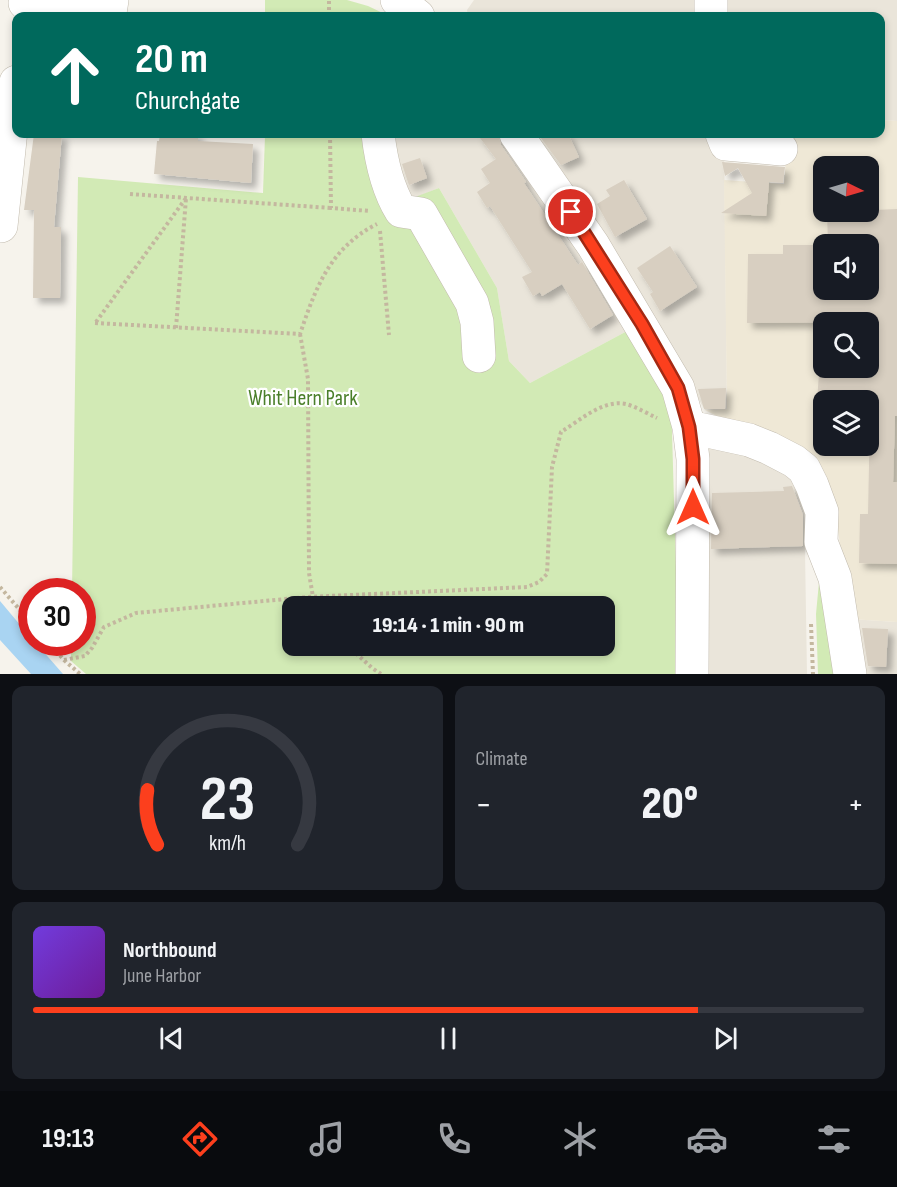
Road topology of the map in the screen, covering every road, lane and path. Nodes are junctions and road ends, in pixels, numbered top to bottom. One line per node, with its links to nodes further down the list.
1 (397, 0): 4 (street); 5 (street)
2 (16, 6): 3 (street)
3 (97, 12)
4 (381, 12)
5 (413, 12)
6 (12, 120): 18 (street)
7 (330, 138): 14 (path)
8 (378, 138): 22 (street)
9 (519, 138): 23 (street)
10 (724, 138): 11 (street)
11 (781, 149)
12 (130, 194): 13 (path)
13 (186, 198): 14 (path); 19 (path); 19 (path)
14 (331, 208): 15 (path)
15 (374, 211)
16 (378, 216): 17 (path)
17 (380, 223): 20 (path); 21 (path)
18 (1, 226)
19 (176, 328): 20 (path)
20 (300, 334): 25 (path)
21 (389, 335)
22 (479, 356)
23 (689, 427): 26 (path); 35 (street); 37 (street)
24 (0, 587): 28 (path)
25 (312, 596)
26 (334, 596)
27 (282, 600): 31 (path)
28 (18, 608)
29 (60, 656): 31 (path)
30 (359, 656): 34 (path)
31 (64, 660): 33 (path)
32 (813, 661): 36 (path)
33 (80, 674)
34 (381, 674)
35 (692, 674)
36 (813, 674)
37 (850, 674)

